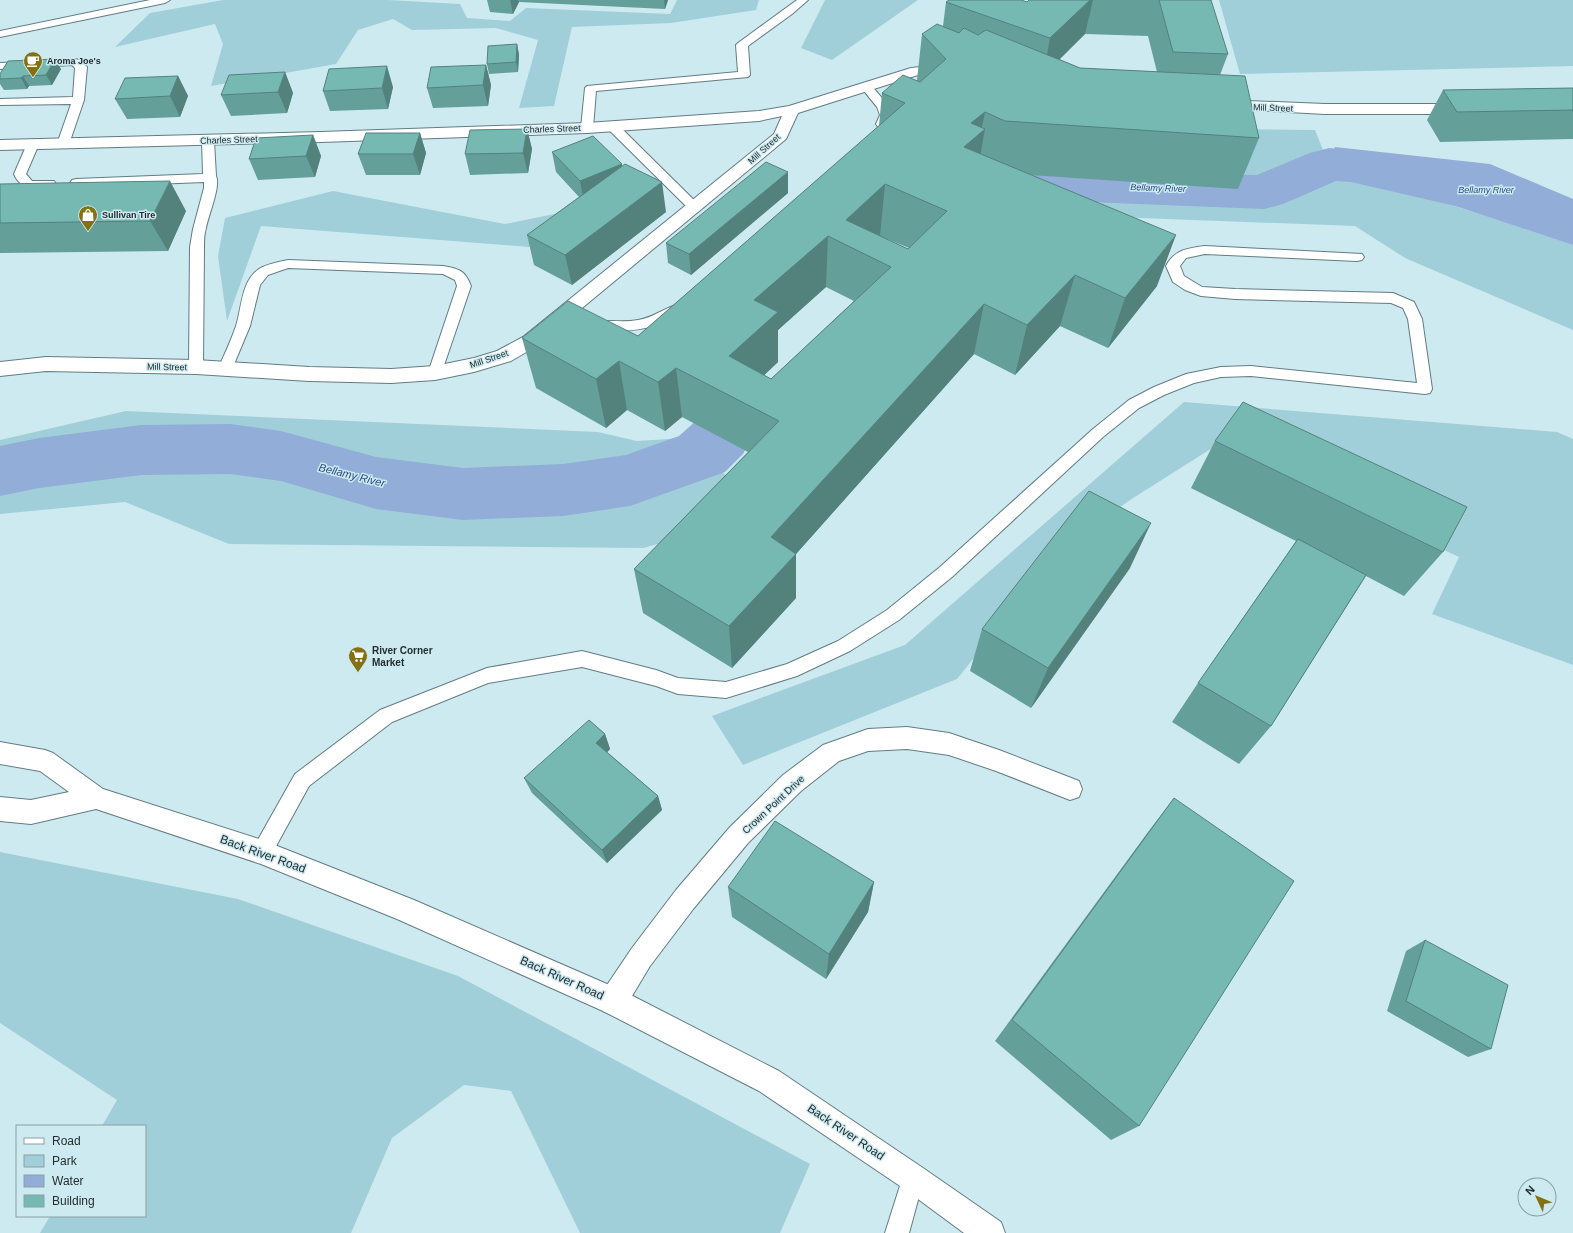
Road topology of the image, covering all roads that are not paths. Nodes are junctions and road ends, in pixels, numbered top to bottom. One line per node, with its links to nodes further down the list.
1 (165, 0): 3 (lane)
2 (802, 0): 13 (lane)
3 (0, 34)
4 (0, 66): 7 (lane)
5 (965, 71): 6 (street)
6 (866, 86): 11 (street); 14 (lane)
7 (78, 100): 8 (lane); 17 (lane)
8 (0, 102)
9 (1206, 104): 10 (street, Mill Street)
10 (1481, 109)
11 (792, 110): 12 (street, Charles Street); 20 (street, Mill Street)
12 (612, 126): 13 (street, Charles Street); 20 (lane)
13 (587, 128): 15 (street, Charles Street)
14 (874, 132)
15 (208, 141): 17 (street, Charles Street); 19 (lane)
16 (33, 144): 17 (street, Charles Street); 18 (street, Charles Street); 19 (lane)
17 (63, 144)
18 (0, 145)
19 (211, 178): 24 (lane)
20 (695, 208): 27 (street, Mill Street)
21 (1357, 257): 32 (lane)
22 (684, 305): 23 (lane)
23 (583, 324)
24 (196, 367): 25 (street, Mill Street); 26 (street, Mill Street)
25 (0, 368)
26 (225, 369): 27 (street, Mill Street); 27 (lane)
27 (434, 373)
28 (0, 753): 30 (street, Back River Road)
29 (1070, 789): 33 (street, Crown Point Drive)
30 (96, 798): 31 (street); 32 (street, Back River Road)
31 (0, 809)
32 (262, 852): 33 (street, Back River Road)
33 (613, 1001): 34 (street, Back River Road)
34 (913, 1178): 35 (lane); 36 (street, Back River Road)
35 (897, 1233)
36 (990, 1233)

